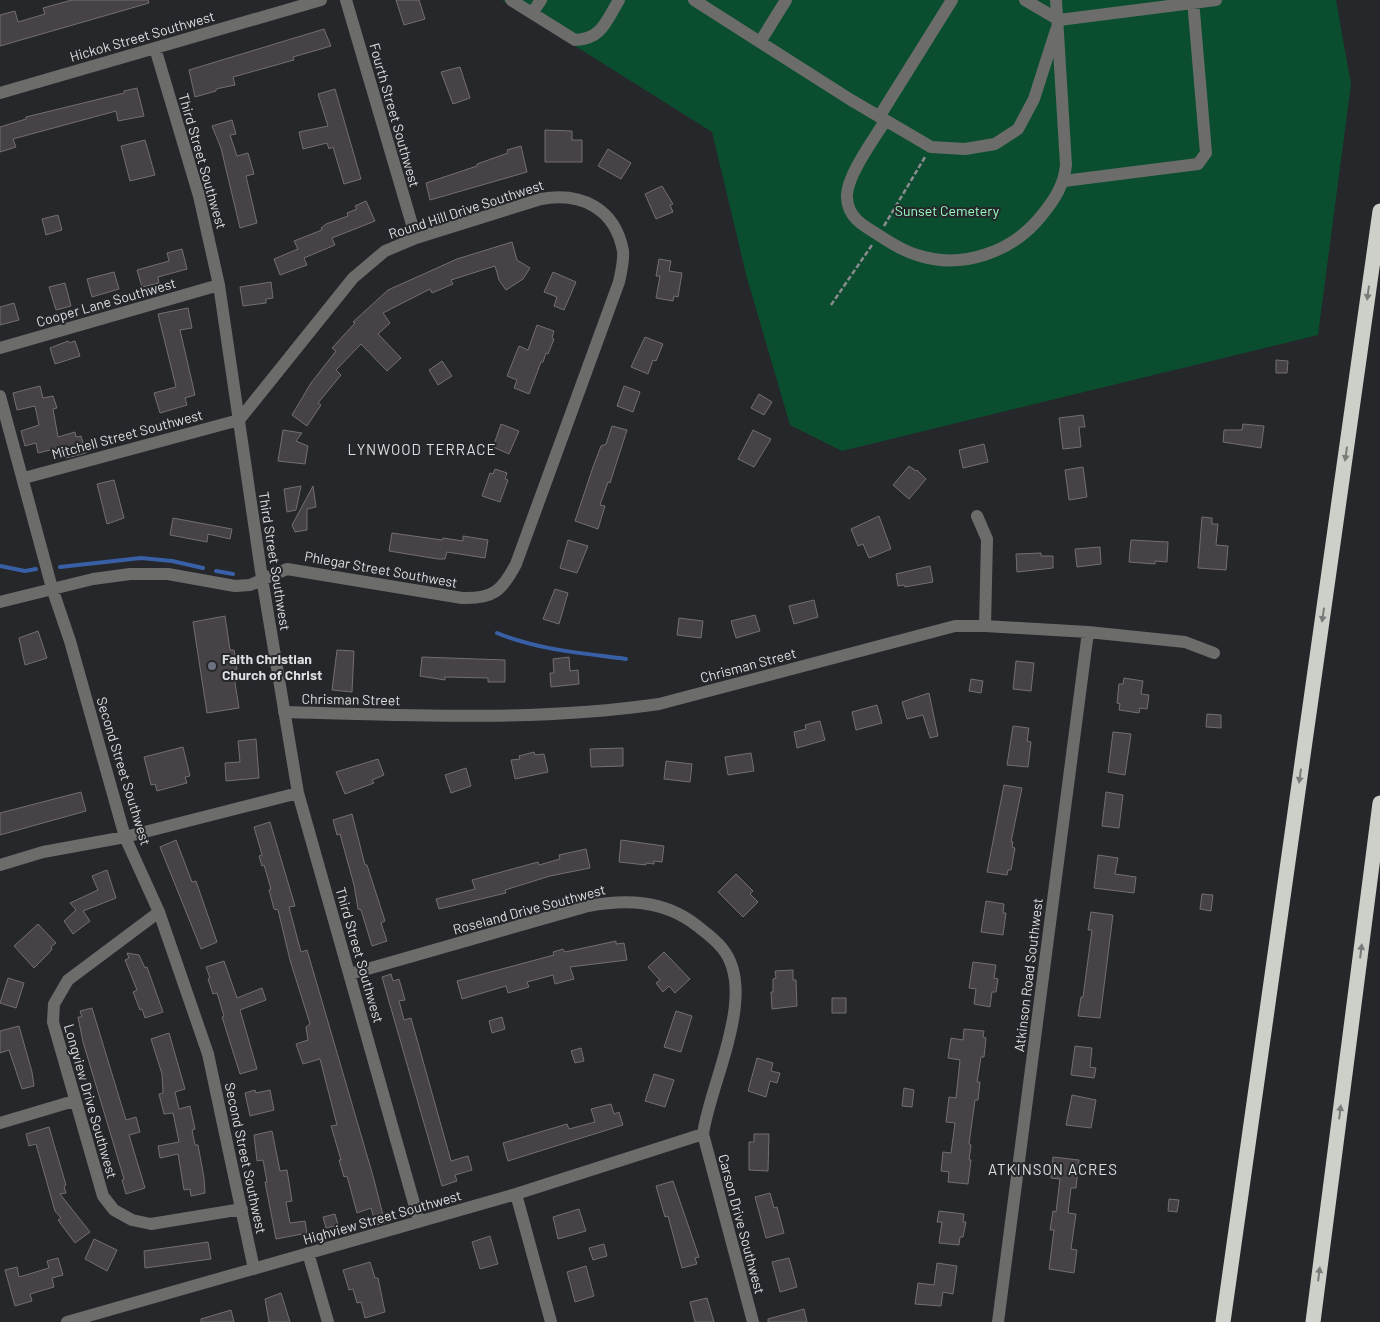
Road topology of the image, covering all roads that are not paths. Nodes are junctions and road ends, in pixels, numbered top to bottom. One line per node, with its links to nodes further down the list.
1 (321, 0): 16 (street, Hickok Street Southwest)
2 (346, 0): 21 (street, Fourth Street Southwest)
3 (511, 0): 13 (street)
4 (541, 0): 13 (street)
5 (618, 0): 13 (street)
6 (694, 0): 15 (street)
7 (786, 0): 15 (street)
8 (952, 0): 18 (street)
9 (1025, 0): 14 (street)
10 (1056, 0): 14 (street)
11 (1216, 0): 12 (street)
12 (1193, 1): 14 (street); 19 (street)
13 (532, 14)
14 (1059, 20): 18 (street); 19 (street)
15 (760, 42): 18 (street)
16 (155, 48): 17 (street, Hickok Street Southwest); 22 (street, Third Street Southwest)
17 (0, 93)
18 (882, 119): 19 (street)
19 (1064, 181)
20 (1380, 210): 55 (highway, one-way to 55)
21 (416, 238): 25 (street, Round Hill Drive Southwest); 30 (street, Round Hill Drive Southwest)
22 (220, 285): 23 (street, Cooper Lane Southwest); 25 (street, Third Street Southwest)
23 (0, 348)
24 (0, 396): 26 (street, Second Street Southwest)
25 (239, 420): 26 (street, Mitchell Street Southwest); 28 (street, Third Street Southwest)
26 (24, 478): 29 (street, Second Street Southwest)
27 (977, 516): 32 (street)
28 (262, 578): 29 (street, Phlegar Street Southwest); 30 (street, Phlegar Street Southwest); 35 (street, Third Street Southwest)
29 (52, 588): 31 (street, Phlegar Street Southwest); 38 (street, Second Street Southwest)
30 (494, 593)
31 (0, 602)
32 (985, 626): 33 (street, Chrisman Street); 35 (street, Chrisman Street)
33 (1088, 632): 34 (street, Chrisman Street); 54 (street, Atkinson Road Southwest)
34 (1214, 652)
35 (284, 712): 36 (street, Third Street Southwest)
36 (298, 793): 38 (street); 41 (street, Third Street Southwest)
37 (1380, 803): 56 (highway, one-way to 37)
38 (125, 837): 39 (street); 40 (street, Second Street Southwest)
39 (0, 865)
40 (159, 912): 42 (street, Longview Drive Southwest); 46 (street, Second Street Southwest)
41 (350, 974): 44 (street, Roseland Drive Southwest); 47 (street, Third Street Southwest)
42 (74, 1100): 43 (street); 46 (street, Longview Drive Southwest)
43 (0, 1123)
44 (703, 1134): 45 (street, Highview Street Southwest); 53 (street, Carson Drive Southwest)
45 (516, 1194): 47 (street, Highview Street Southwest); 52 (street)
46 (242, 1209): 49 (street, Second Street Southwest)
47 (420, 1221): 48 (street, Highview Street Southwest)
48 (308, 1253): 49 (street, Highview Street Southwest); 51 (street)
49 (254, 1269): 50 (street, Highview Street Southwest)
50 (67, 1322)
51 (328, 1322)
52 (551, 1322)
53 (752, 1322)
54 (998, 1322)
55 (1223, 1322)
56 (1313, 1322)

